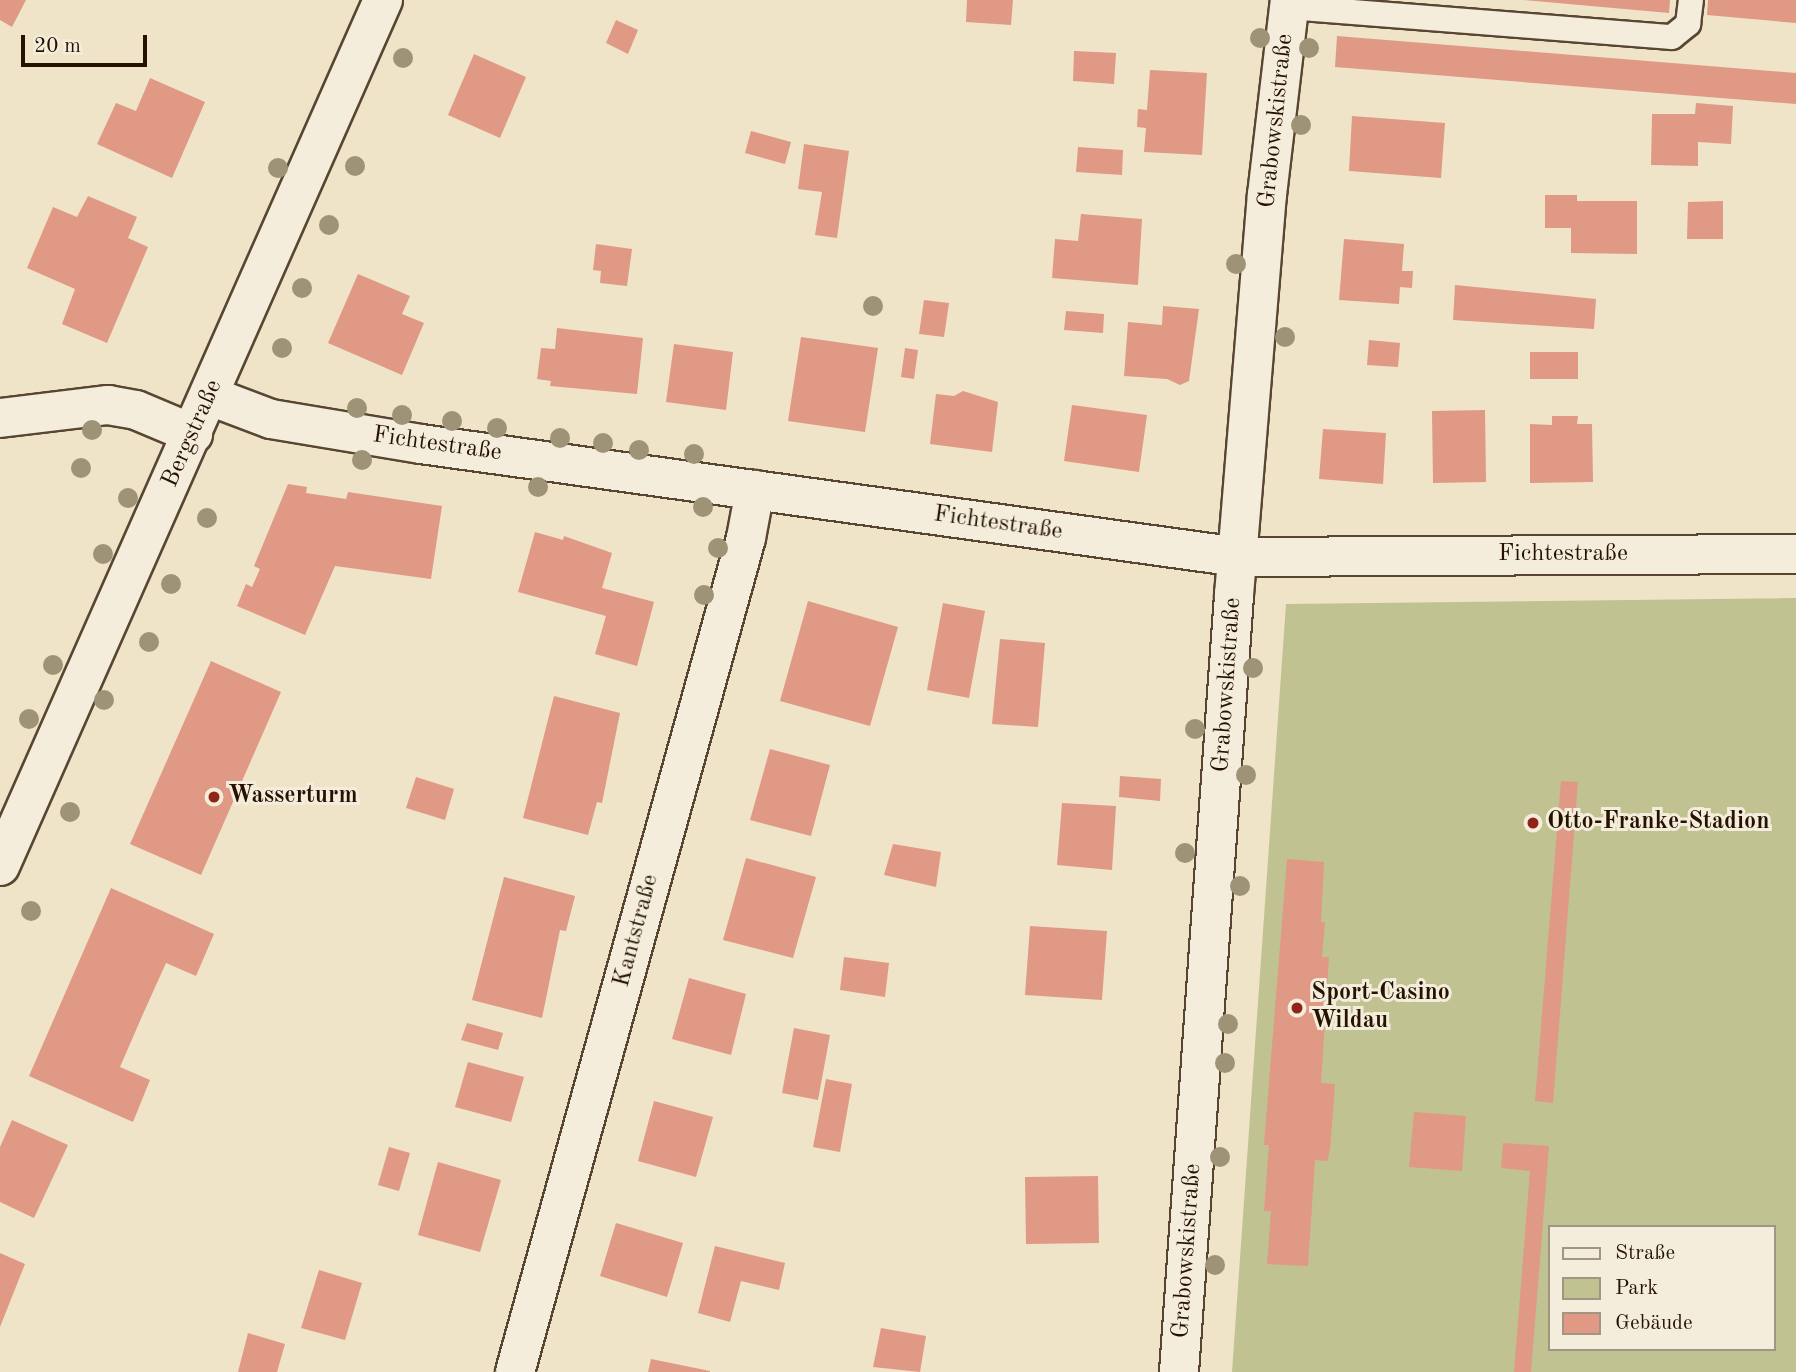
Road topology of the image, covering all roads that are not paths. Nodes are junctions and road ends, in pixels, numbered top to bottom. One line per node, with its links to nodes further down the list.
1 (383, 0): 4 (street, Bergstraße)
2 (1691, 0): 3 (lane)
3 (1289, 4): 9 (street, Grabowskistraße)
4 (210, 396): 6 (street, Bergstraße); 7 (street, Fichtestraße)
5 (0, 418): 6 (street)
6 (193, 434): 10 (street, Bergstraße)
7 (755, 489): 9 (street, Fichtestraße); 11 (street, Kantstraße)
8 (1796, 554): 9 (street, Fichtestraße)
9 (1238, 557): 12 (street, Grabowskistraße)
10 (0, 866)
11 (515, 1372)
12 (1179, 1372)

